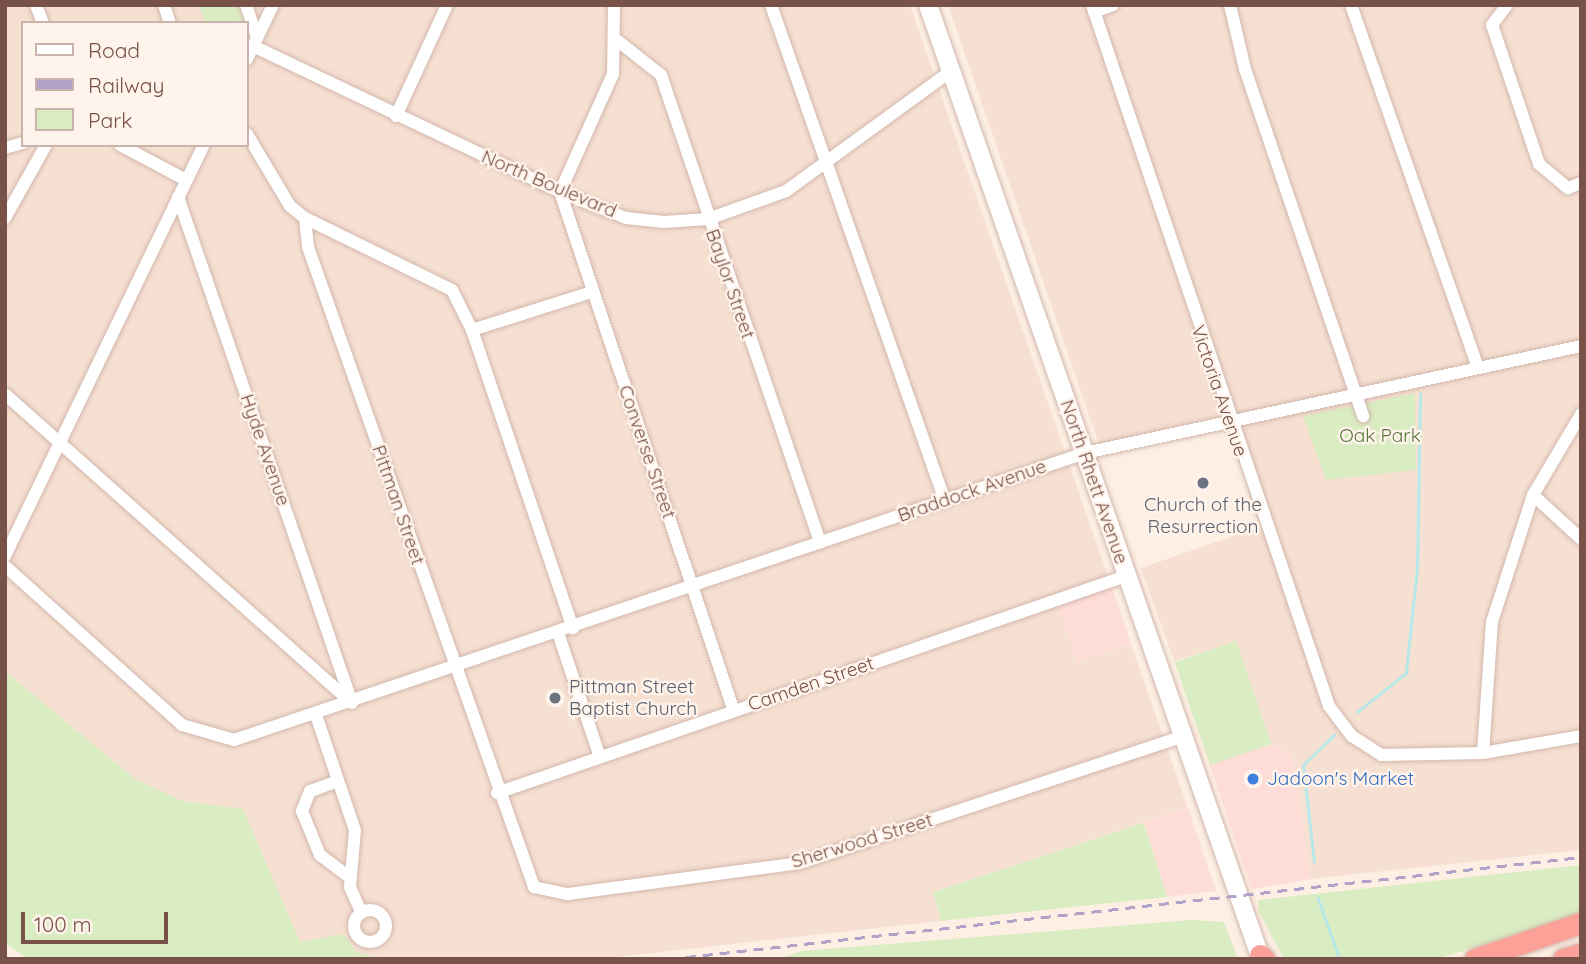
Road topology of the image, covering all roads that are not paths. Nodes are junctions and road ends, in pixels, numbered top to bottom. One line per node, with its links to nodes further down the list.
1 (246, 5): 13 (street)
2 (272, 5): 13 (street)
3 (447, 5): 16 (street)
4 (614, 5): 12 (street)
5 (771, 5): 21 (street)
6 (928, 5): 15 (main road, North Rhett Avenue)
7 (1113, 5): 11 (street)
8 (1230, 5): 33 (street)
9 (1352, 5): 32 (street)
10 (1507, 5): 23 (street)
11 (1093, 9): 37 (street, Victoria Avenue)
12 (618, 41): 24 (street); 28 (street, Baylor Street)
13 (255, 42): 14 (street); 16 (street, North Boulevard)
14 (248, 57)
15 (950, 72): 21 (street, North Boulevard); 39 (main road, North Rhett Avenue)
16 (396, 117): 24 (street, North Boulevard)
17 (248, 136): 27 (street)
18 (45, 147): 26 (street)
19 (124, 147): 22 (street)
20 (203, 147): 22 (street)
21 (830, 160): 28 (street, North Boulevard); 41 (street)
22 (186, 180): 25 (street)
23 (1581, 183)
24 (561, 192): 28 (street, North Boulevard); 29 (street, Converse Street)
25 (178, 197): 38 (street); 51 (street, Hyde Avenue)
26 (5, 218)
27 (305, 218): 30 (street); 50 (street, Pittman Street)
28 (708, 219): 43 (street, Baylor Street)
29 (592, 292): 30 (street); 47 (street, Converse Street)
30 (472, 330): 48 (street)
31 (1581, 345): 32 (street, Braddock Avenue)
32 (1478, 366): 33 (street, Braddock Avenue)
33 (1358, 393): 36 (street); 37 (street, Braddock Avenue)
34 (5, 394): 38 (street)
35 (1581, 414): 40 (street)
36 (1363, 416)
37 (1229, 423): 39 (street, Braddock Avenue); 56 (street, Victoria Avenue)
38 (57, 441): 44 (street); 51 (street)
39 (1085, 453): 41 (street, Braddock Avenue); 46 (main road, North Rhett Avenue)
40 (1533, 495): 42 (street); 56 (street)
41 (944, 501): 43 (street, Braddock Avenue)
42 (1581, 539)
43 (820, 543): 47 (street, Braddock Avenue)
44 (5, 556)
45 (5, 566): 53 (street, Braddock Avenue)
46 (1126, 576): 52 (street, Camden Street); 55 (main road, North Rhett Avenue)
47 (693, 586): 48 (street, Braddock Avenue); 52 (street, Converse Street)
48 (573, 628): 49 (street, Braddock Avenue)
49 (558, 633): 50 (street, Braddock Avenue); 57 (street)
50 (454, 668): 51 (street, Braddock Avenue); 59 (street, Pittman Street)
51 (352, 703): 53 (street, Braddock Avenue)
52 (734, 711): 57 (street, Camden Street)
53 (316, 715): 58 (street)
54 (1581, 736): 56 (street)
55 (1181, 737): 61 (street, Sherwood Street); 65 (main road, North Rhett Avenue)
56 (1483, 753)
57 (600, 757): 59 (street, Camden Street)
58 (338, 781): 60 (street); 60 (street)
59 (497, 793): 61 (street, Pittman Street)
60 (350, 878): 62 (street)
61 (534, 887)
62 (361, 912)
63 (1581, 923): 66 (highway)
64 (1581, 954): 67 (highway)
65 (1261, 957)
66 (1475, 959)
67 (1563, 959)

